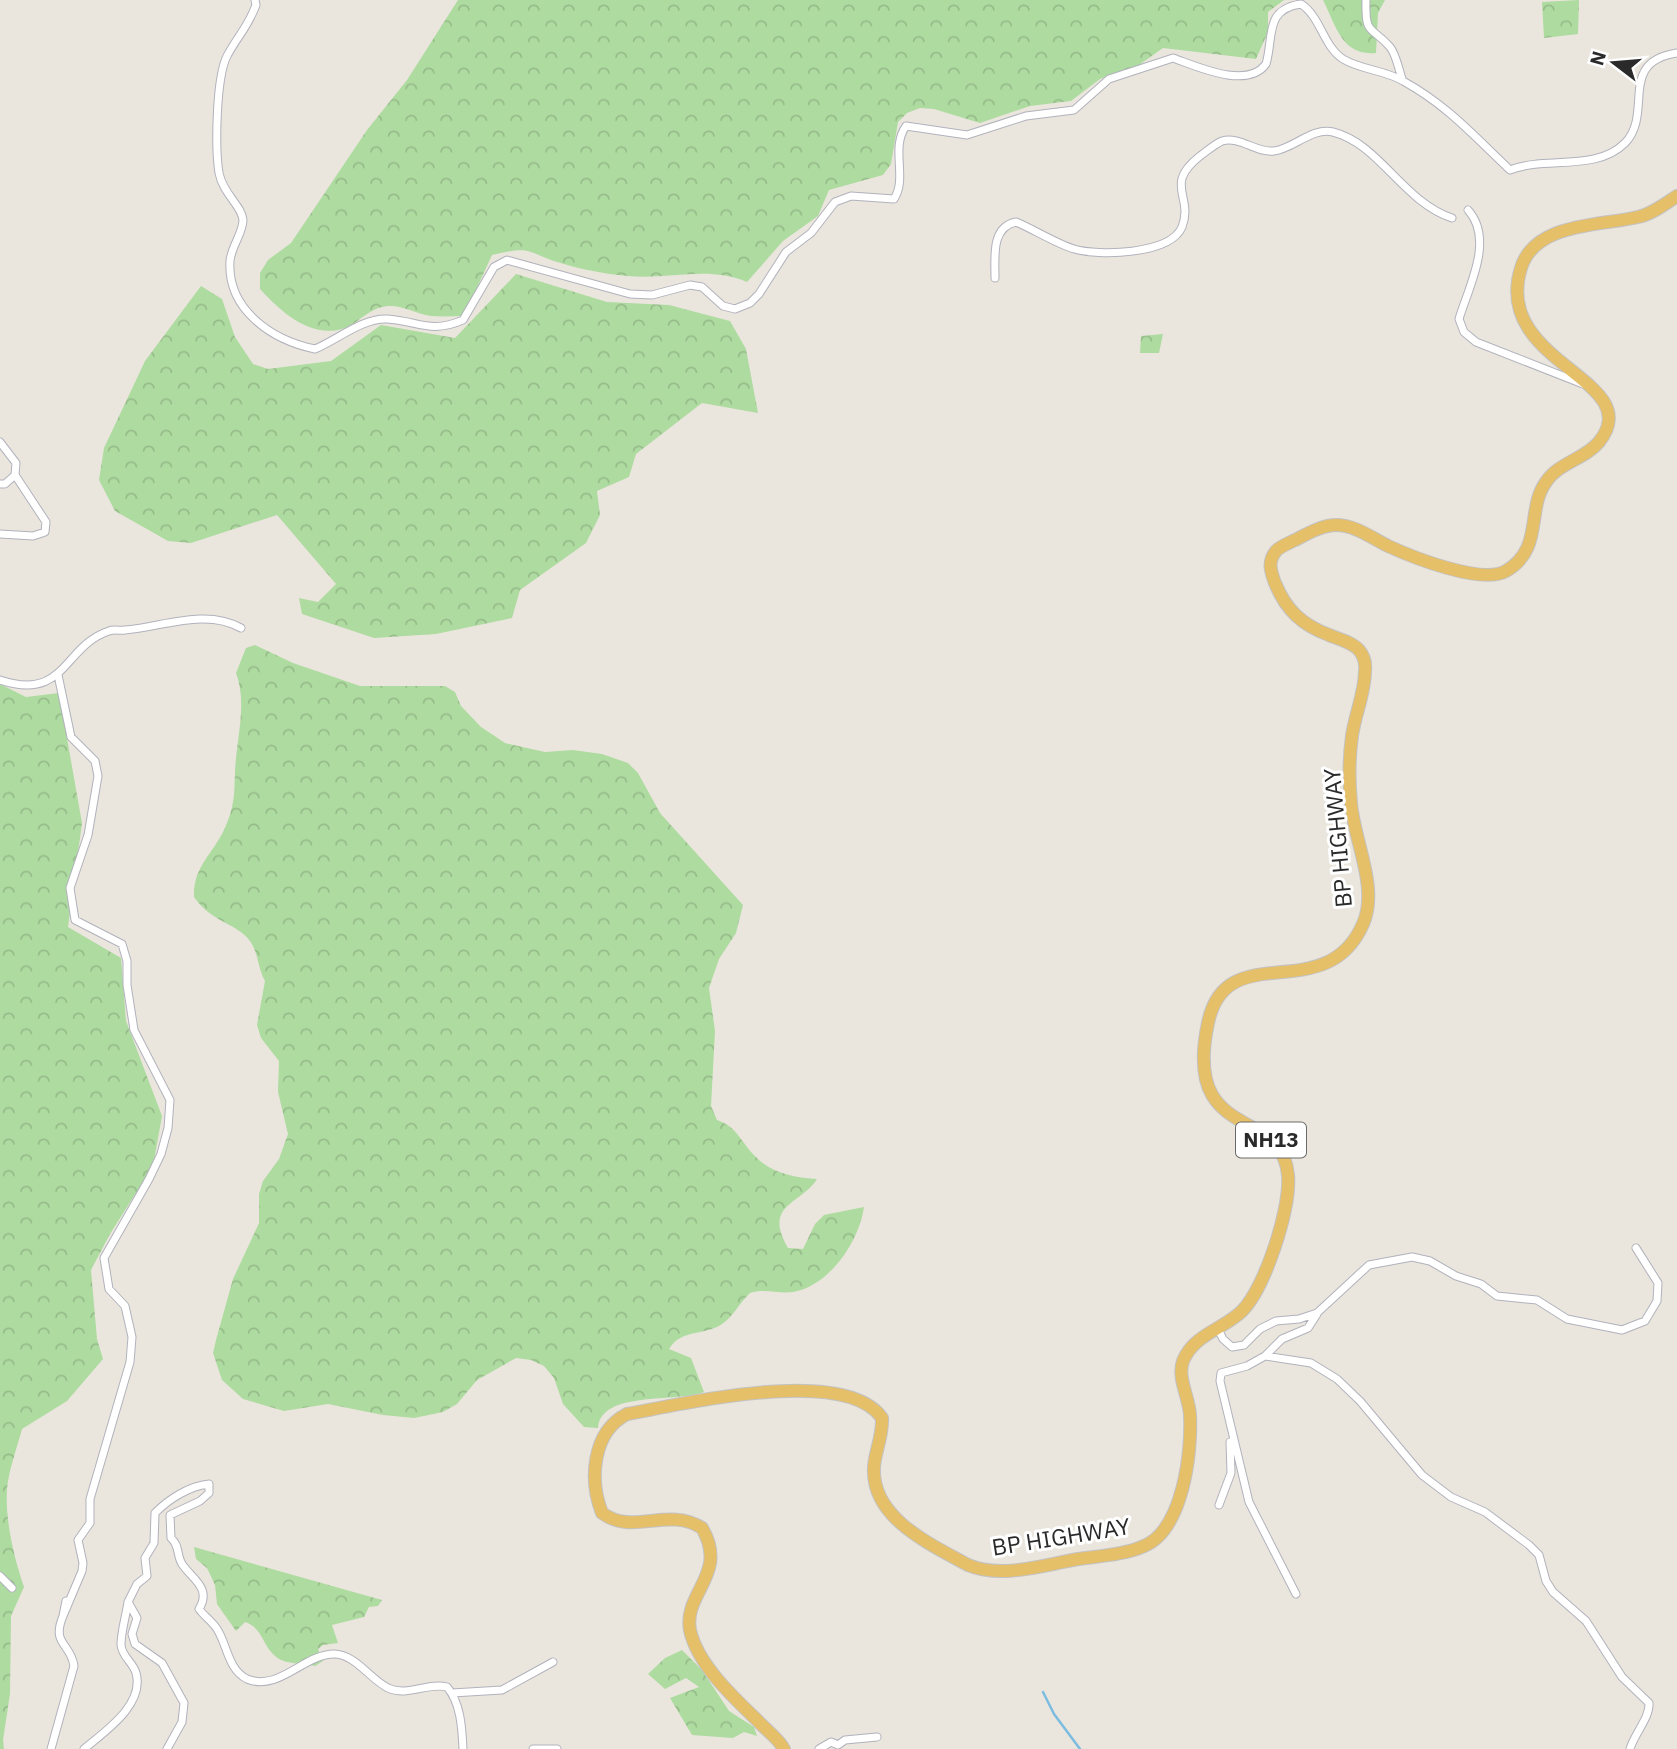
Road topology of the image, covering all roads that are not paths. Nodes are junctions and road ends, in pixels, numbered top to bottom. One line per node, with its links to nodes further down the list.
1 (254, 0): 4 (street)
2 (1367, 0): 4 (street)
3 (1677, 53): 4 (street)
4 (1402, 80)
5 (1677, 196): 9 (highway)
6 (1468, 210): 9 (street)
7 (1452, 218): 8 (street)
8 (995, 278)
9 (1594, 387): 19 (highway, BP HIGHWAY / NH13)
10 (0, 442): 11 (street)
11 (15, 475): 12 (street); 13 (street)
12 (0, 484)
13 (0, 534)
14 (240, 628): 15 (street)
15 (58, 675): 16 (street); 28 (street)
16 (0, 680)
17 (1636, 1248): 18 (street)
18 (1317, 1313): 19 (street); 20 (street)
19 (1217, 1327): 38 (highway, BP HIGHWAY / NH13)
20 (1265, 1356): 21 (street); 40 (street)
21 (1226, 1400): 22 (street); 25 (street)
22 (1219, 1505)
23 (0, 1576): 24 (street)
24 (12, 1588)
25 (1296, 1594)
26 (66, 1601): 28 (street)
27 (128, 1602): 30 (street); 33 (street); 34 (street)
28 (63, 1616): 32 (street)
29 (553, 1662): 30 (street)
30 (452, 1693): 35 (street)
31 (877, 1737): 39 (street)
32 (51, 1749)
33 (84, 1749)
34 (167, 1749)
35 (463, 1749)
36 (533, 1749): 37 (street)
37 (557, 1749)
38 (783, 1749)
39 (819, 1749)
40 (1630, 1749)

